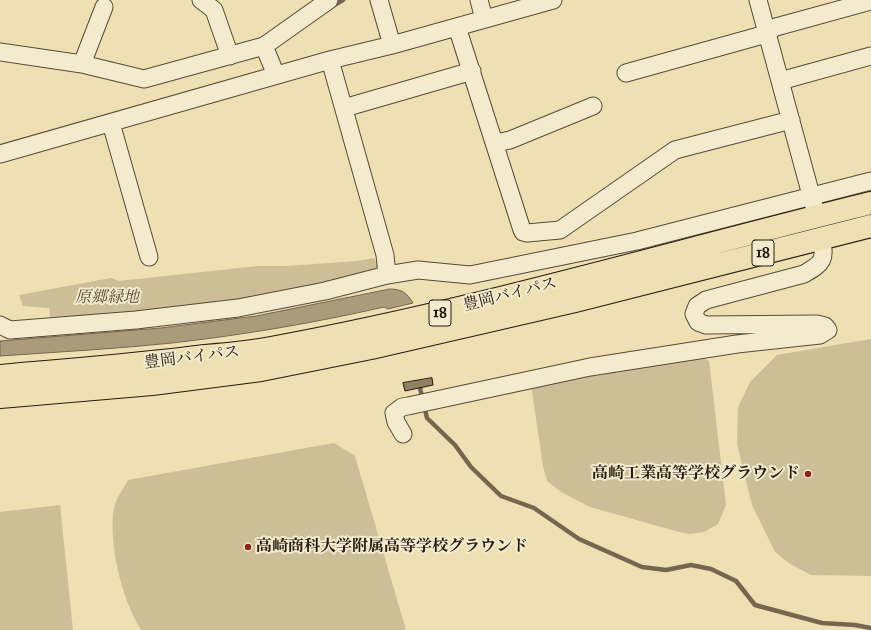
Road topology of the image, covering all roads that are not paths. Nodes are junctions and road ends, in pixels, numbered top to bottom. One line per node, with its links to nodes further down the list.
1 (201, 0): 15 (street)
2 (329, 0): 12 (street)
3 (379, 0): 13 (street)
4 (479, 0): 9 (street)
5 (553, 0): 9 (street)
6 (758, 0): 11 (street)
7 (871, 1): 11 (street)
8 (104, 6): 18 (street)
9 (484, 19): 10 (street)
10 (458, 27): 13 (street); 19 (street)
11 (768, 32): 20 (street); 22 (street)
12 (264, 46): 15 (street); 21 (street)
13 (392, 46): 17 (street)
14 (0, 52): 18 (street)
15 (230, 56): 18 (street)
16 (871, 56): 22 (street)
17 (330, 60): 21 (street); 24 (street)
18 (82, 64)
19 (472, 71): 24 (street); 27 (street)
20 (626, 74)
21 (276, 75): 26 (street)
22 (780, 81): 25 (street)
23 (593, 106): 27 (street)
24 (344, 108): 35 (street)
25 (791, 120): 27 (street); 31 (street)
26 (111, 123): 28 (street); 34 (street)
27 (496, 143)
28 (0, 154)
29 (871, 181): 31 (street)
30 (871, 203): 31 (highway, 豊岡バイパス / 18)
31 (814, 206): 35 (street); 37 (highway, 豊岡バイパス / 18)
32 (871, 226): 33 (highway, 豊岡バイパス / 18)
33 (821, 238): 38 (highway, 豊岡バイパス / 18); 39 (street)
34 (149, 257)
35 (387, 275): 36 (street)
36 (0, 325)
37 (0, 376)
38 (0, 397)
39 (403, 434)

